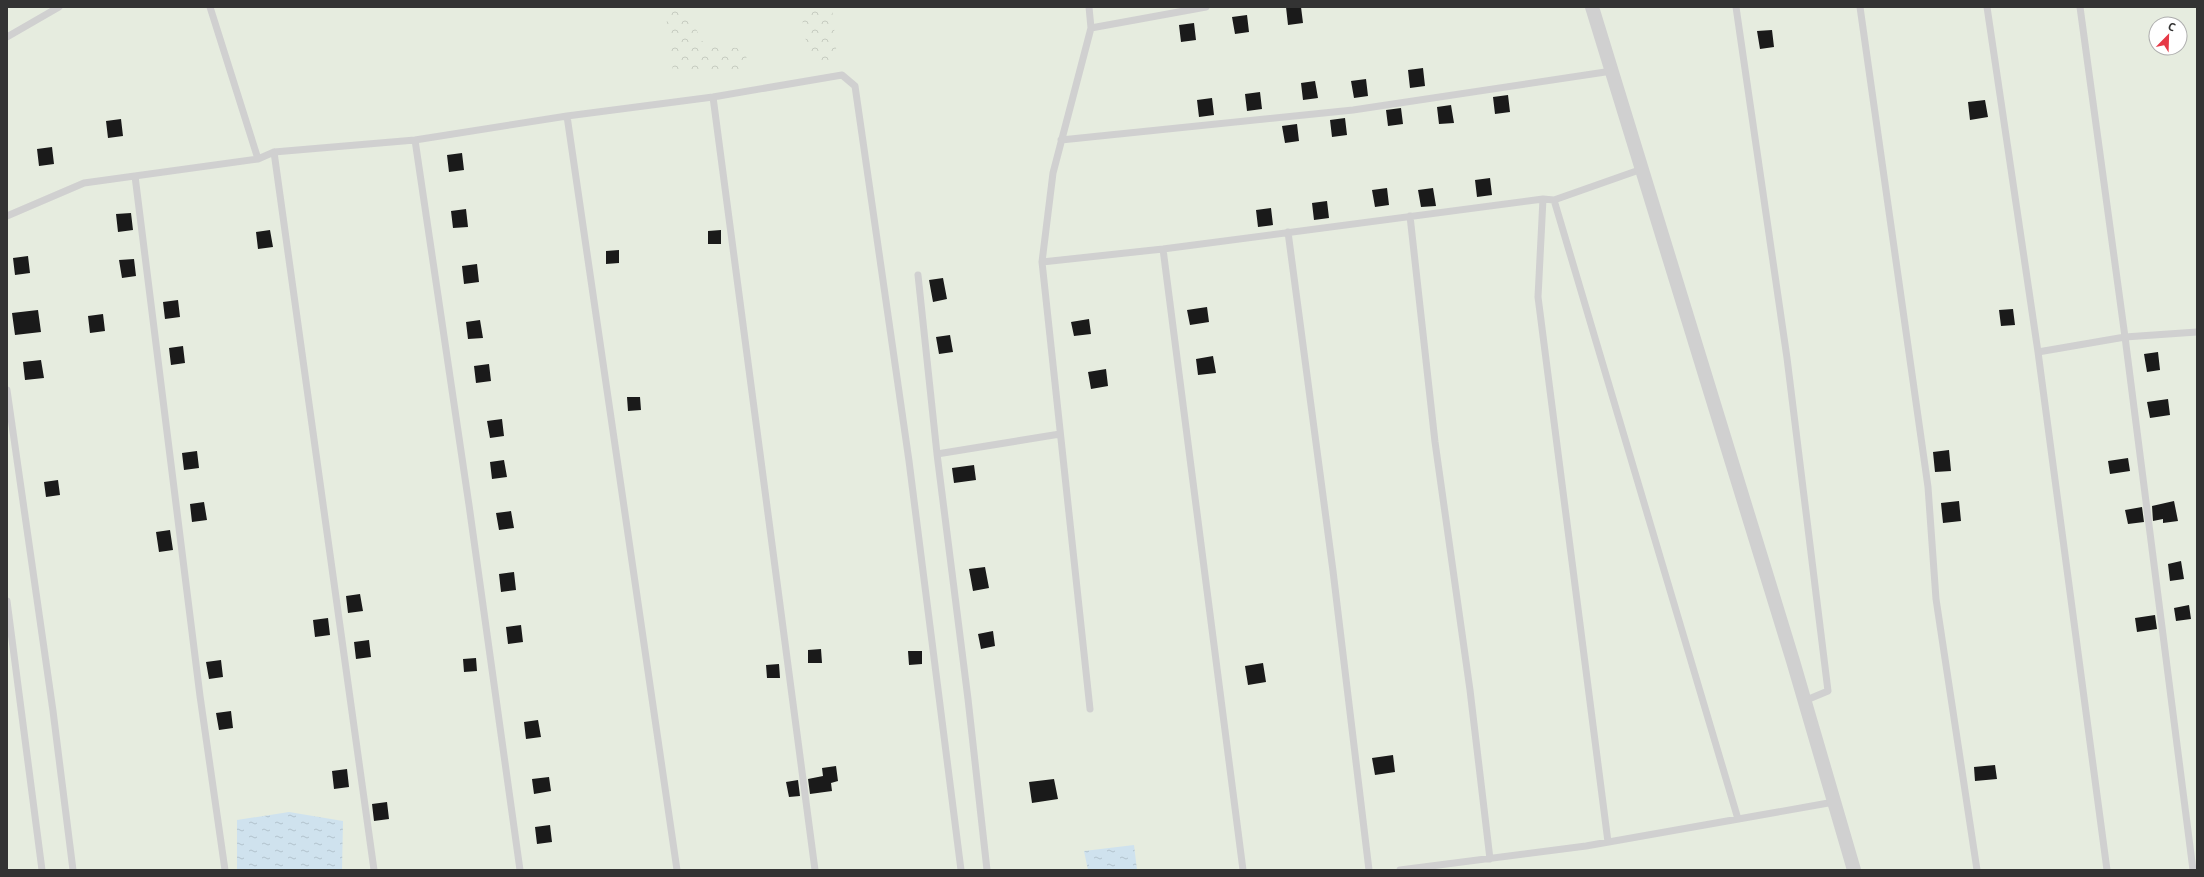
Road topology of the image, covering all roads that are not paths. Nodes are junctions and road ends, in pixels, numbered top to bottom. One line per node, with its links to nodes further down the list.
1 (58, 7): 11 (lane)
2 (210, 7): 18 (lane)
3 (1089, 7): 10 (lane)
4 (1206, 7): 10 (lane)
5 (1592, 7): 12 (street)
6 (1736, 7): 36 (lane)
7 (1860, 7): 55 (lane)
8 (1987, 7): 31 (lane)
9 (2080, 7): 30 (lane)
10 (1091, 28): 16 (lane)
11 (7, 37)
12 (1612, 71): 16 (lane); 19 (street)
13 (713, 97): 14 (lane); 48 (lane); 49 (lane)
14 (567, 116): 15 (lane); 47 (lane)
15 (415, 140): 17 (lane); 46 (lane)
16 (1062, 140): 27 (lane)
17 (274, 152): 18 (lane); 45 (lane)
18 (258, 159): 20 (lane)
19 (1642, 169): 22 (lane); 36 (street)
20 (135, 176): 23 (lane); 44 (lane)
21 (1542, 199): 22 (lane); 24 (lane); 40 (lane)
22 (1554, 200): 39 (lane)
23 (7, 216)
24 (1410, 216): 25 (lane); 41 (lane)
25 (1288, 232): 26 (lane); 52 (lane)
26 (1163, 249): 27 (lane); 51 (lane)
27 (1042, 262): 33 (lane)
28 (918, 275): 34 (lane)
29 (2197, 332): 30 (lane)
30 (2125, 337): 31 (lane); 57 (lane)
31 (2038, 352): 56 (lane)
32 (7, 390): 43 (lane)
33 (1060, 434): 34 (lane); 37 (lane)
34 (937, 454): 50 (lane)
35 (7, 601): 42 (lane)
36 (1804, 701): 38 (street)
37 (1090, 709)
38 (1834, 802): 39 (lane); 54 (street)
39 (1738, 819): 40 (lane)
40 (1608, 842): 41 (lane)
41 (1490, 858): 53 (lane)
42 (42, 870)
43 (74, 870)
44 (225, 870)
45 (374, 870)
46 (520, 870)
47 (677, 870)
48 (815, 870)
49 (961, 870)
50 (987, 870)
51 (1244, 870)
52 (1369, 870)
53 (1400, 870)
54 (1854, 870)
55 (1977, 870)
56 (2107, 870)
57 (2193, 870)

